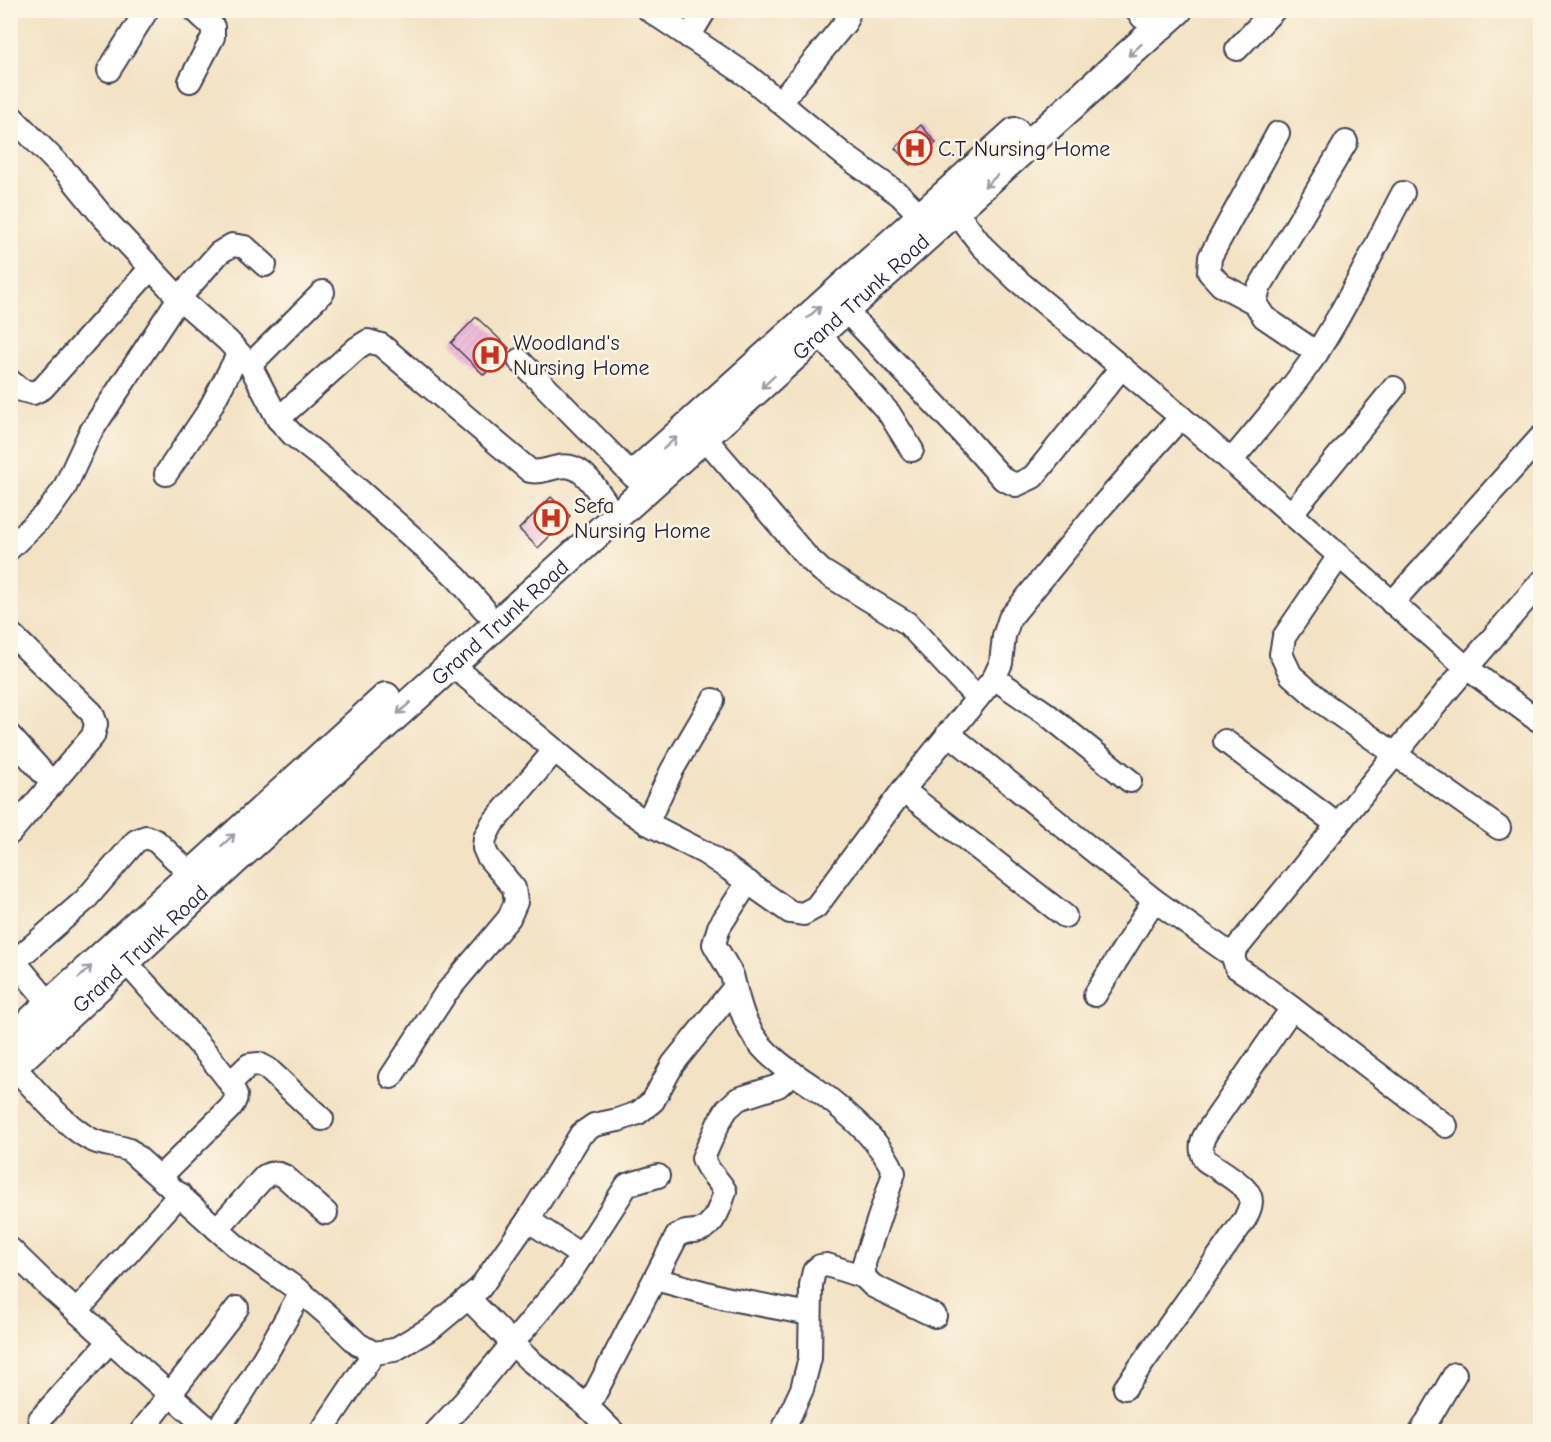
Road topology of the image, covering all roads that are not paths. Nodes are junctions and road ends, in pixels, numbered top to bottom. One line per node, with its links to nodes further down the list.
1 (147, 10): 11 (street)
2 (195, 10): 12 (street)
3 (650, 10): 9 (street)
4 (705, 10): 9 (street)
5 (849, 10): 13 (street)
6 (1178, 10): 18 (main road, Grand Trunk Road, one-way to 18)
7 (1274, 10): 10 (street)
8 (1142, 13): 19 (main road, Grand Trunk Road)
9 (689, 37): 13 (street)
10 (1237, 49)
11 (109, 70)
12 (190, 81)
13 (781, 101): 19 (street)
14 (10, 115): 21 (street)
15 (1278, 133): 24 (street)
16 (1346, 142): 24 (street)
17 (1402, 193): 27 (street)
18 (956, 212): 25 (main road, Grand Trunk Road); 30 (street)
19 (921, 216): 40 (main road, Grand Trunk Road, one-way to 19)
20 (265, 265): 23 (street)
21 (151, 268): 23 (street); 31 (street)
22 (323, 292): 28 (street)
23 (179, 298): 28 (street); 43 (street)
24 (1255, 303): 27 (street)
25 (846, 311): 26 (main road, Grand Trunk Road); 30 (street)
26 (820, 335): 35 (main road, Grand Trunk Road, one-way to 35); 37 (street)
27 (1317, 353): 38 (street)
28 (244, 359): 34 (street); 39 (street)
29 (519, 360): 40 (street)
30 (1121, 368): 33 (street)
31 (10, 381)
32 (1394, 388): 42 (street)
33 (1180, 417): 38 (street); 51 (street)
34 (278, 419): 41 (street); 47 (street)
35 (705, 438): 49 (main road, Grand Trunk Road); 52 (street)
36 (1540, 438): 46 (street)
37 (912, 450)
38 (1231, 461): 42 (street)
39 (166, 474)
40 (633, 476): 41 (main road, Grand Trunk Road)
41 (605, 501): 47 (main road, Grand Trunk Road)
42 (1291, 514): 44 (street)
43 (10, 548)
44 (1340, 556): 46 (street); 59 (street)
45 (1540, 583): 50 (street)
46 (1392, 603): 50 (street)
47 (484, 609): 67 (main road, Grand Trunk Road, one-way to 47)
48 (10, 633): 61 (street)
49 (452, 665): 58 (street); 73 (main road, Grand Trunk Road, one-way to 73)
50 (1467, 668): 54 (street); 59 (street)
51 (994, 678): 52 (street); 60 (street)
52 (977, 699): 55 (street)
53 (713, 700): 63 (street)
54 (1540, 719)
55 (948, 733): 62 (street); 69 (street)
56 (10, 736): 61 (street)
57 (1225, 741): 64 (street)
58 (555, 750): 63 (street); 80 (street)
59 (1395, 755): 64 (street); 65 (street)
60 (1130, 782)
61 (52, 783): 66 (street)
62 (903, 790): 68 (street); 70 (street)
63 (647, 823): 68 (street)
64 (1338, 825): 71 (street)
65 (1499, 828)
66 (10, 833)
67 (191, 874): 72 (street); 76 (main road, Grand Trunk Road, one-way to 67)
68 (748, 882): 74 (street)
69 (1154, 900): 71 (street); 75 (street)
70 (1065, 916)
71 (1233, 957): 77 (street)
72 (13, 959): 76 (street)
73 (126, 962): 78 (main road, Grand Trunk Road); 81 (street)
74 (735, 987): 79 (street); 88 (street)
75 (1095, 995)
76 (50, 1004): 78 (main road, Grand Trunk Road)
77 (1292, 1008): 83 (street); 104 (street)
78 (11, 1058): 85 (street)
79 (793, 1073): 92 (street); 93 (street)
80 (391, 1077)
81 (230, 1083): 82 (street); 85 (street)
82 (322, 1119)
83 (1446, 1126)
84 (658, 1176): 91 (street)
85 (160, 1177): 86 (street)
86 (180, 1194): 89 (street); 97 (street)
87 (326, 1213): 89 (street)
88 (528, 1220): 91 (street); 95 (street)
89 (217, 1229): 94 (street)
90 (11, 1249): 97 (street)
91 (582, 1256): 101 (street)
92 (864, 1277): 98 (street); 99 (street)
93 (655, 1280): 98 (street); 106 (street)
94 (301, 1292): 102 (street); 109 (street)
95 (469, 1299): 101 (street); 102 (street)
96 (237, 1308): 105 (street)
97 (77, 1311): 100 (street)
98 (810, 1314): 113 (street)
99 (935, 1316)
100 (110, 1341): 105 (street); 107 (street)
101 (511, 1344): 106 (street); 111 (street)
102 (374, 1353): 110 (street)
103 (1455, 1374): 114 (street)
104 (1125, 1388)
105 (169, 1394): 108 (street); 109 (street)
106 (588, 1407): 112 (street)
107 (40, 1419)
108 (141, 1431)
109 (214, 1431)
110 (321, 1431)
111 (436, 1431)
112 (613, 1431)
113 (782, 1431)
114 (1421, 1431)

